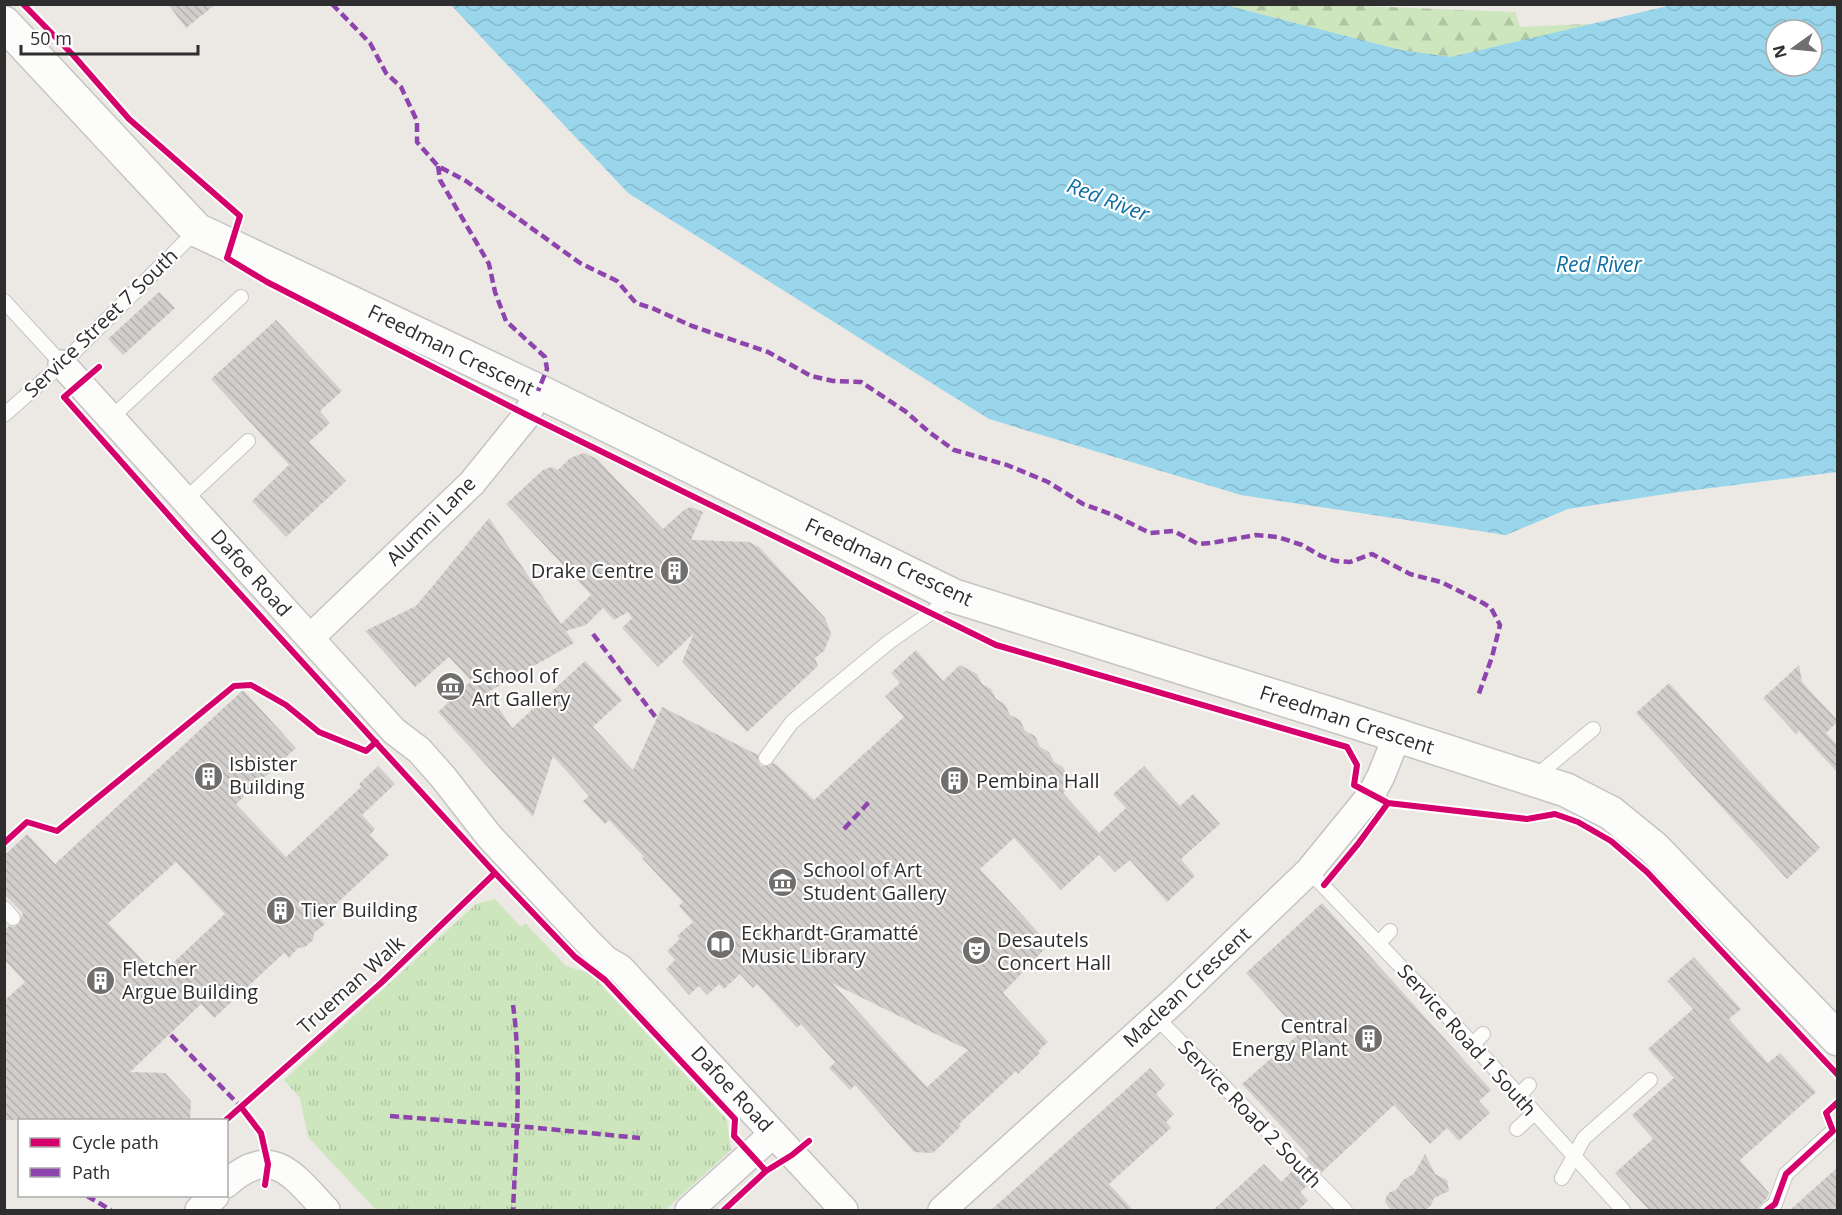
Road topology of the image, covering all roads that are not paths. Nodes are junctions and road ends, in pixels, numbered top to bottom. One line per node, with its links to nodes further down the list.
1 (4, 23): 2 (street, Freedman Crescent)
2 (197, 230): 5 (lane, Service Street 7 South); 6 (street, Freedman Crescent)
3 (241, 297): 8 (lane)
4 (4, 301): 5 (lane)
5 (62, 364): 7 (lane, Service Street 7 South); 8 (street, Dafoe Road)
6 (538, 391): 11 (street, Freedman Crescent); 12 (street, Alumni Lane)
7 (4, 415)
8 (111, 418): 10 (street, Dafoe Road)
9 (248, 441): 10 (lane)
10 (185, 500): 12 (street, Dafoe Road)
11 (954, 597): 14 (street, Freedman Crescent); 15 (lane)
12 (310, 638): 32 (street, Dafoe Road)
13 (1593, 729): 16 (lane)
14 (1397, 736): 16 (street, Freedman Crescent); 17 (street, Maclean Crescent)
15 (766, 758)
16 (1532, 779): 24 (street, Freedman Crescent)
17 (1309, 871): 19 (lane, Service Road 1 South); 22 (street, Maclean Crescent)
18 (1390, 931): 19 (lane)
19 (1378, 943): 21 (lane, Service Road 1 South)
20 (1437, 983): 21 (lane)
21 (1426, 994): 25 (lane, Service Road 1 South)
22 (1156, 1017): 41 (street, Maclean Crescent); 42 (lane, Service Road 2 South)
23 (1483, 1034): 25 (lane)
24 (1838, 1038)
25 (1472, 1045): 28 (lane, Service Road 1 South)
26 (1650, 1080): 33 (lane)
27 (1529, 1085): 28 (lane)
28 (1518, 1096): 29 (lane, Service Road 1 South)
29 (1534, 1113): 30 (lane); 33 (lane, Service Road 1 South)
30 (1517, 1129)
31 (1833, 1131): 44 (lane)
32 (773, 1134): 39 (street); 40 (street, Dafoe Road)
33 (1574, 1157): 34 (lane); 43 (lane, Service Road 1 South)
34 (1562, 1178)
35 (228, 1182): 38 (street)
36 (214, 1197): 37 (street)
37 (199, 1210)
38 (326, 1210)
39 (689, 1210)
40 (844, 1210)
41 (942, 1210)
42 (1345, 1210)
43 (1623, 1210)
44 (1767, 1210)

